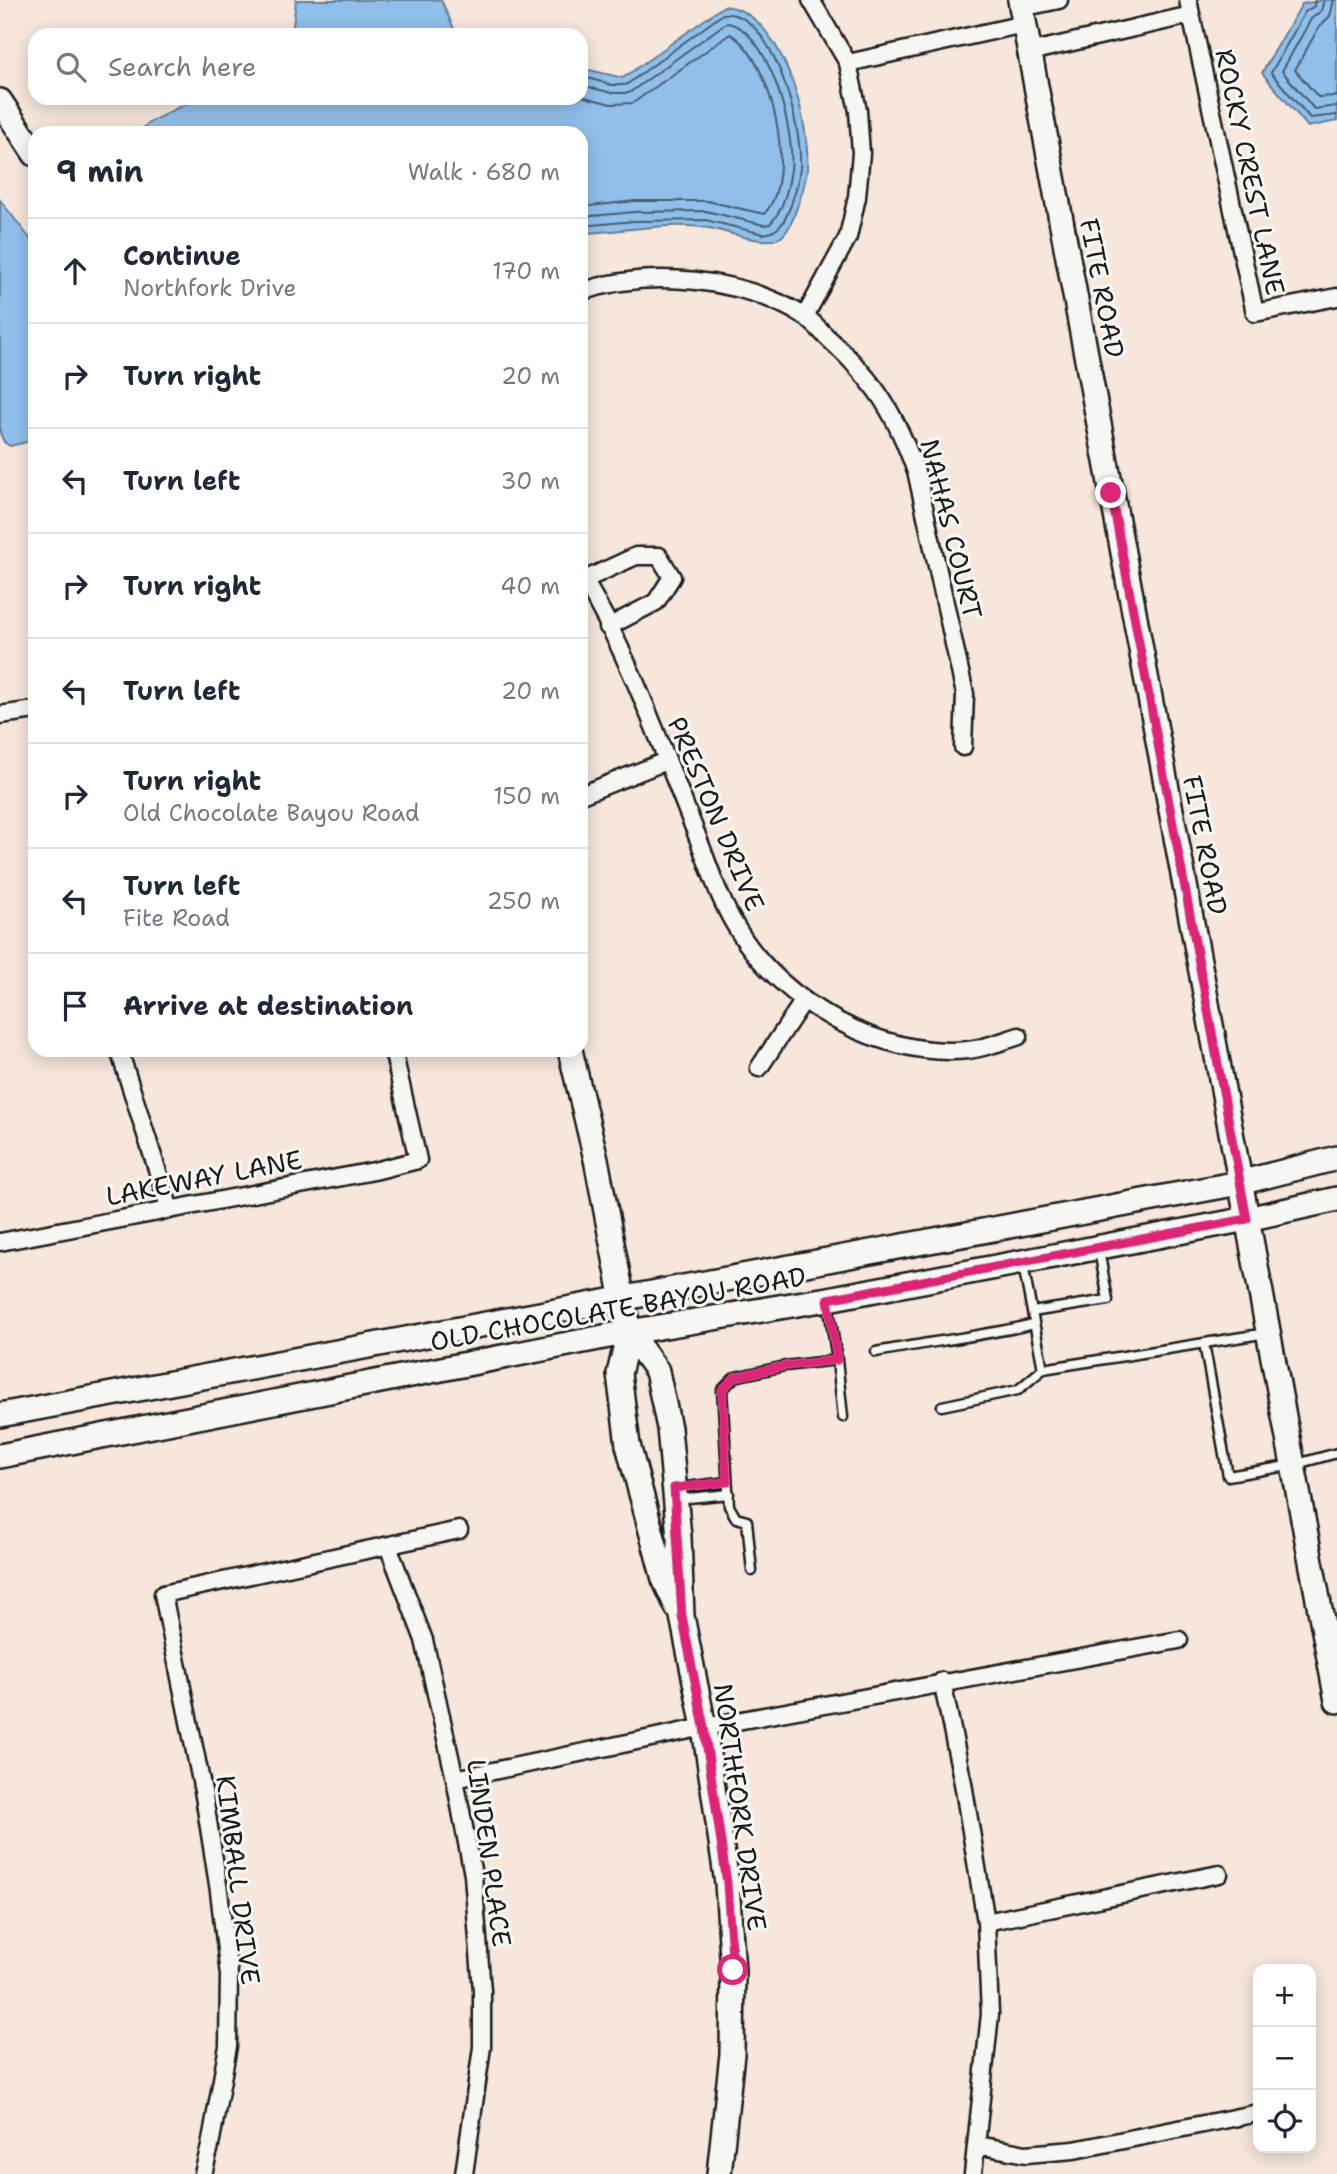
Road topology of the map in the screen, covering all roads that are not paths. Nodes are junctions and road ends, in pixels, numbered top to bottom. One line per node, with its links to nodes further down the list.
1 (811, 0): 6 (street)
2 (1059, 0): 4 (street)
3 (1190, 8): 5 (street); 10 (street, ROCKY CREST LANE)
4 (1022, 11): 5 (street, FITE ROAD); 6 (street)
5 (1029, 52): 27 (street, FITE ROAD)
6 (848, 63): 11 (street)
7 (0, 101): 8 (street)
8 (28, 143)
9 (588, 291): 11 (street, NAHAS COURT)
10 (1337, 297)
11 (805, 316): 17 (street, NAHAS COURT)
12 (588, 576): 14 (street)
13 (588, 589): 14 (street, PRESTON DRIVE)
14 (608, 627): 18 (street, PRESTON DRIVE)
15 (28, 711): 16 (street)
16 (0, 715)
17 (963, 747)
18 (666, 761): 19 (street); 20 (street, PRESTON DRIVE)
19 (588, 792)
20 (804, 1000): 21 (street, PRESTON DRIVE); 25 (street)
21 (1019, 1036)
22 (121, 1057): 29 (street)
23 (395, 1057): 29 (street, LAKEWAY LANE)
24 (572, 1057): 34 (street, NORTHFORK DRIVE)
25 (759, 1068)
26 (1337, 1158): 27 (street, OLD CHOCOLATE BAYOU ROAD)
27 (1239, 1183): 30 (street, FITE ROAD); 34 (street, OLD CHOCOLATE BAYOU ROAD)
28 (1337, 1199): 30 (street, OLD CHOCOLATE BAYOU ROAD)
29 (170, 1210): 31 (street, LAKEWAY LANE)
30 (1247, 1219): 32 (street, OLD CHOCOLATE BAYOU ROAD); 39 (street, FITE ROAD)
31 (0, 1242)
32 (1099, 1247): 33 (street, OLD CHOCOLATE BAYOU ROAD); 36 (lane)
33 (1023, 1262): 35 (street, OLD CHOCOLATE BAYOU ROAD); 36 (lane)
34 (622, 1297): 38 (street, NORTHFORK DRIVE); 45 (street, OLD CHOCOLATE BAYOU ROAD)
35 (828, 1299): 38 (street, OLD CHOCOLATE BAYOU ROAD); 42 (lane)
36 (1032, 1312): 37 (lane)
37 (1034, 1324): 41 (lane); 43 (lane)
38 (629, 1332): 48 (street, OLD CHOCOLATE BAYOU ROAD); 51 (street, NORTHFORK DRIVE); 56 (street, NORTHFORK DRIVE)
39 (1267, 1333): 40 (lane); 49 (street, FITE ROAD)
40 (1204, 1343): 43 (lane); 49 (lane)
41 (876, 1352)
42 (837, 1360): 46 (lane); 50 (lane)
43 (1043, 1369): 44 (lane)
44 (942, 1406)
45 (0, 1415)
46 (844, 1417)
47 (1337, 1453): 49 (lane)
48 (0, 1457)
49 (1293, 1465): 58 (street, FITE ROAD)
50 (727, 1482): 51 (lane); 52 (lane)
51 (675, 1494): 52 (lane); 56 (street, NORTHFORK DRIVE)
52 (729, 1494): 55 (lane)
53 (459, 1530): 54 (street)
54 (388, 1546): 62 (street, LINDEN PLACE); 67 (street, KIMBALL DRIVE)
55 (752, 1571)
56 (682, 1616): 61 (street, NORTHFORK DRIVE)
57 (1179, 1640): 59 (street)
58 (1335, 1674): 60 (street, FITE ROAD)
59 (942, 1681): 61 (street); 64 (street)
60 (1337, 1701)
61 (704, 1727): 62 (street); 69 (street, NORTHFORK DRIVE)
62 (456, 1779): 68 (street, LINDEN PLACE)
63 (1219, 1874): 64 (street)
64 (986, 1922): 66 (street)
65 (1253, 2114): 66 (street)
66 (977, 2145): 70 (street)
67 (203, 2174)
68 (464, 2174)
69 (719, 2174)
70 (973, 2174)

